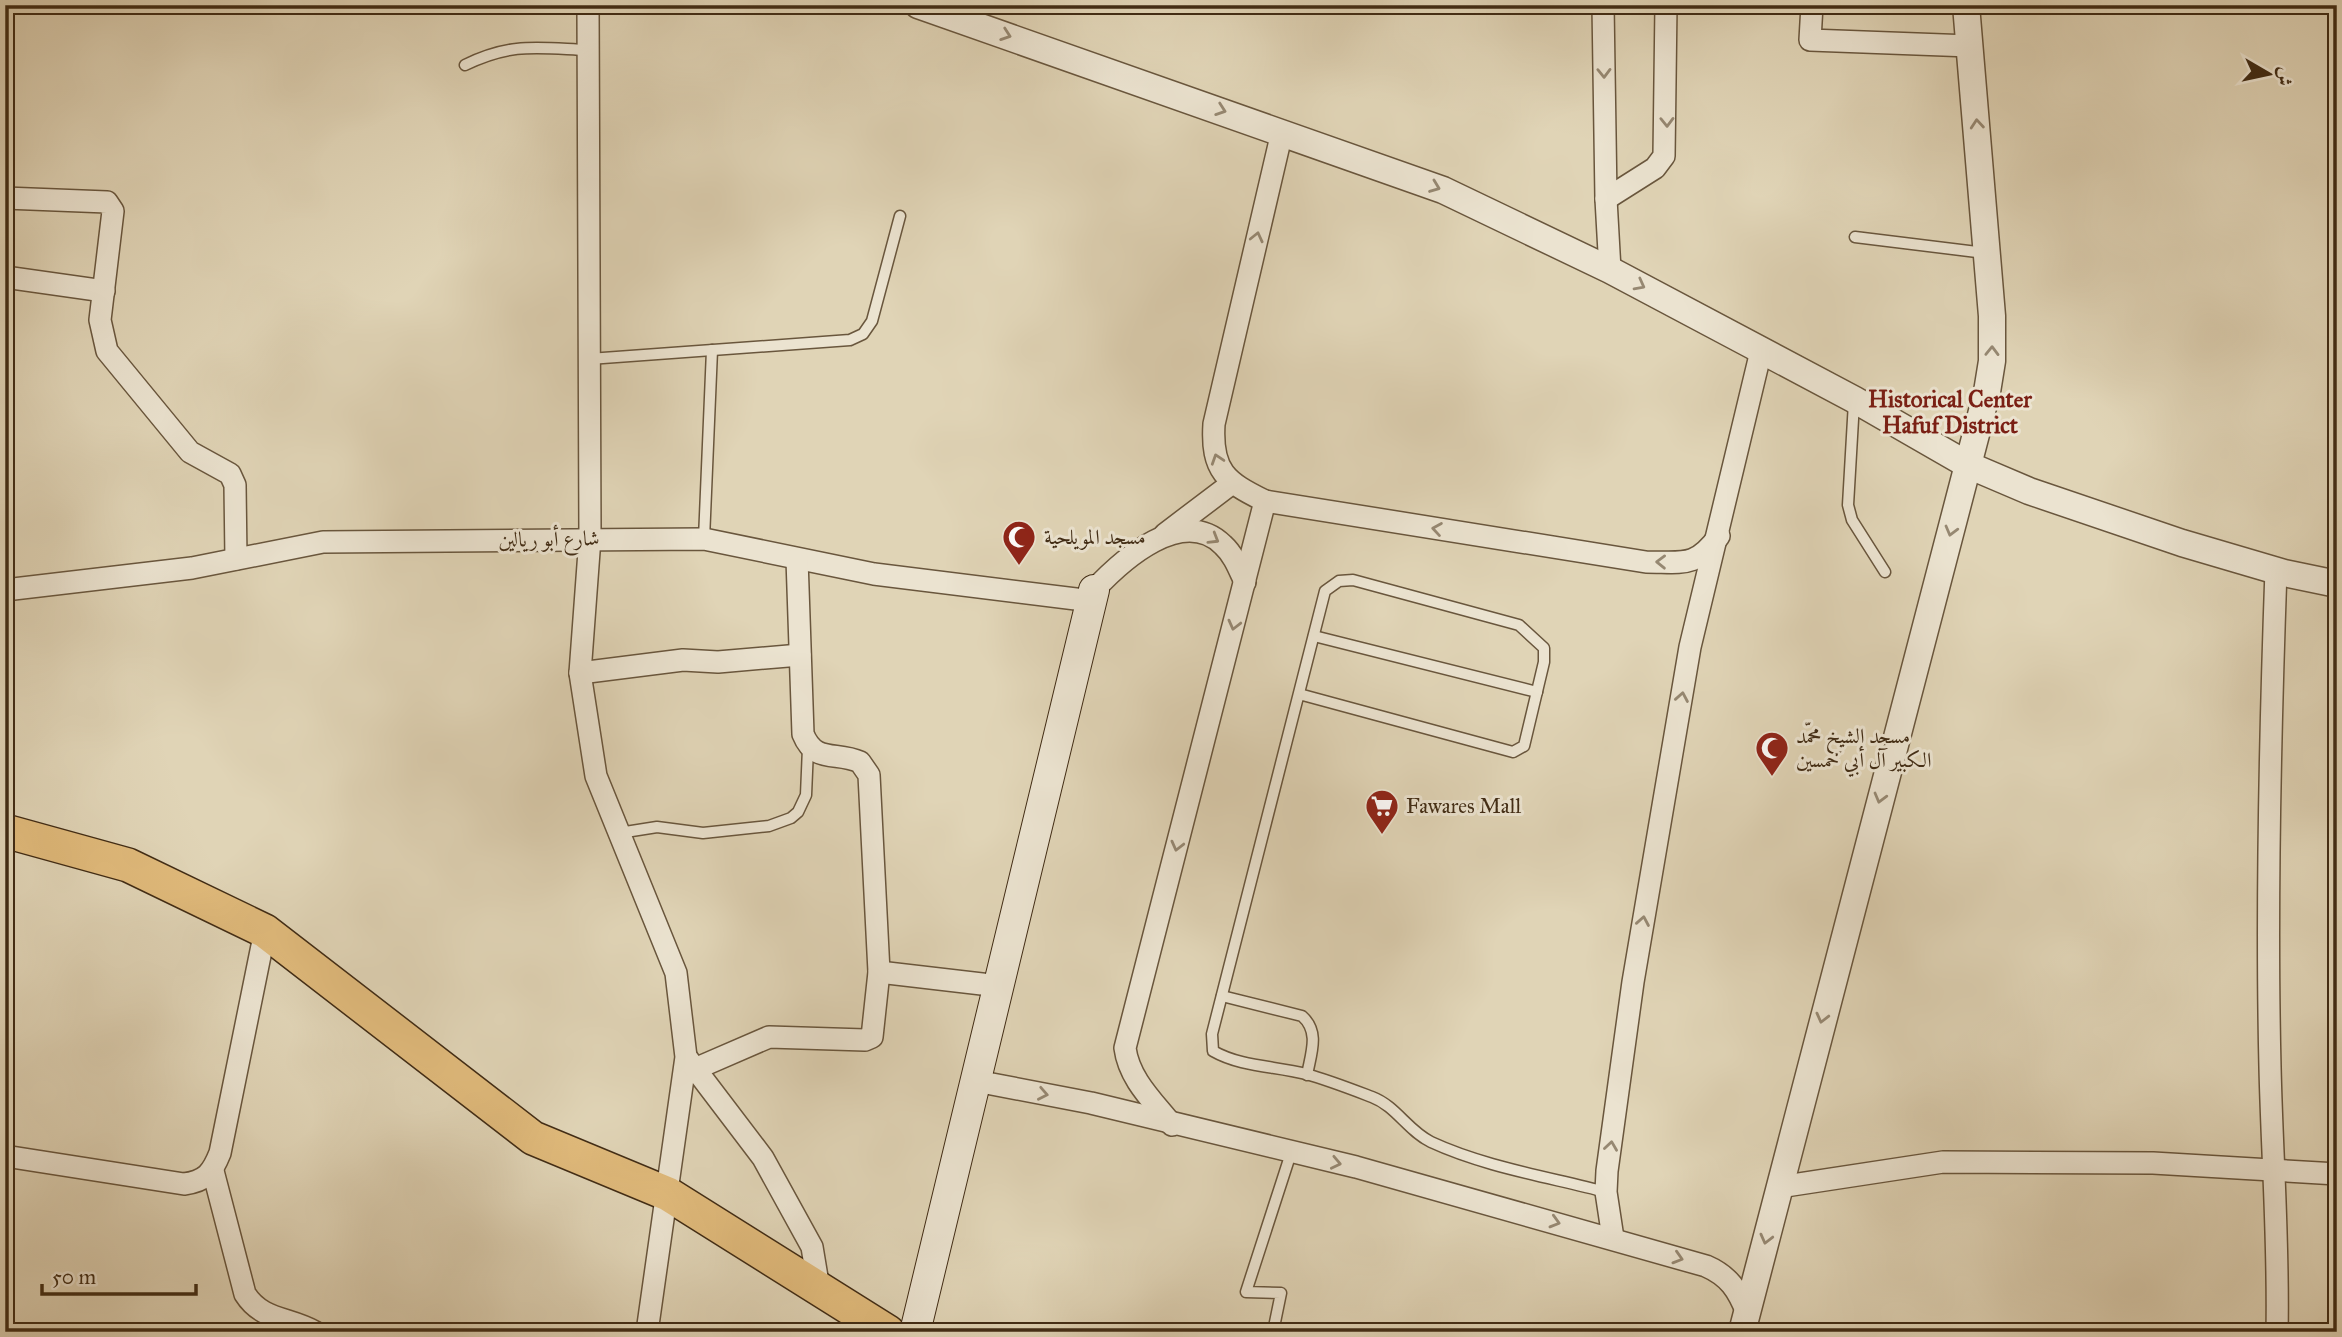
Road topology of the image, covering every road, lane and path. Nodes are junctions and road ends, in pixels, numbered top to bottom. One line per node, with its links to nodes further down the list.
1 (588, 5): 8 (street)
2 (918, 5): 10 (street, one-way to 10)
3 (1603, 5): 12 (street, one-way to 12)
4 (1666, 5): 12 (street, one-way to 12)
5 (1812, 5): 7 (street)
6 (1966, 5): 7 (street)
7 (1970, 46): 15 (street, one-way to 7)
8 (588, 50): 9 (lane); 21 (street)
9 (465, 65)
10 (1282, 132): 16 (street, one-way to 16); 24 (street, one-way to 10)
11 (5, 198): 18 (street)
12 (1606, 199): 16 (street)
13 (900, 216): 19 (lane)
14 (1855, 237): 15 (lane)
15 (1987, 254): 23 (street, one-way to 15)
16 (1610, 270): 20 (street, one-way to 20)
17 (5, 277): 18 (street)
18 (104, 291): 30 (street)
19 (712, 350): 21 (lane); 29 (lane)
20 (1761, 351): 22 (street); 26 (street)
21 (589, 359): 27 (street)
22 (1855, 400): 23 (street); 33 (lane)
23 (1968, 465): 32 (street); 59 (street, one-way to 59)
24 (1231, 484): 25 (street); 28 (street)
25 (1265, 501): 26 (street, one-way to 25); 34 (street)
26 (1719, 536): 60 (street, one-way to 26)
27 (590, 538): 29 (street, شارع أبو ريالين); 30 (street, شارع أبو ريالين); 40 (street)
28 (1161, 538): 34 (street, one-way to 34); 37 (street)
29 (704, 539): 31 (street, شارع أبو ريالين)
30 (236, 559): 36 (street, شارع أبو ريالين)
31 (797, 559): 37 (street, شارع أبو ريالين); 39 (street)
32 (2276, 570): 35 (street); 57 (street)
33 (1885, 572)
34 (1245, 582): 53 (street, one-way to 53)
35 (2337, 584)
36 (5, 590)
37 (1093, 596): 48 (main road)
38 (1314, 636): 41 (lane); 41 (lane); 42 (lane)
39 (800, 655): 40 (street); 43 (street)
40 (580, 673): 45 (street)
41 (1536, 692): 42 (lane)
42 (1299, 694): 49 (lane)
43 (808, 748): 45 (lane); 47 (street)
44 (5, 831): 46 (main road)
45 (619, 833): 50 (street)
46 (265, 931): 56 (street); 61 (main road)
47 (879, 972): 48 (street); 50 (street)
48 (999, 986): 52 (main road)
49 (1222, 996): 51 (lane); 51 (lane)
50 (691, 1063): 61 (street); 63 (street)
51 (1307, 1074): 60 (lane)
52 (976, 1081): 53 (street, one-way to 53); 68 (main road)
53 (1172, 1125): 54 (street)
54 (1291, 1153): 62 (street, one-way to 62); 69 (lane)
55 (5, 1156): 56 (street)
56 (213, 1171): 65 (street)
57 (2274, 1172): 58 (street); 59 (street); 70 (street)
58 (2337, 1174)
59 (1779, 1187): 64 (street, one-way to 64)
60 (1606, 1192): 62 (street)
61 (668, 1194): 63 (main road); 66 (street)
62 (1613, 1238): 64 (street, one-way to 64)
63 (820, 1289): 67 (main road)
64 (1745, 1322)
65 (315, 1332)
66 (647, 1332)
67 (888, 1332)
68 (915, 1332)
69 (1273, 1332)
70 (2277, 1332)

